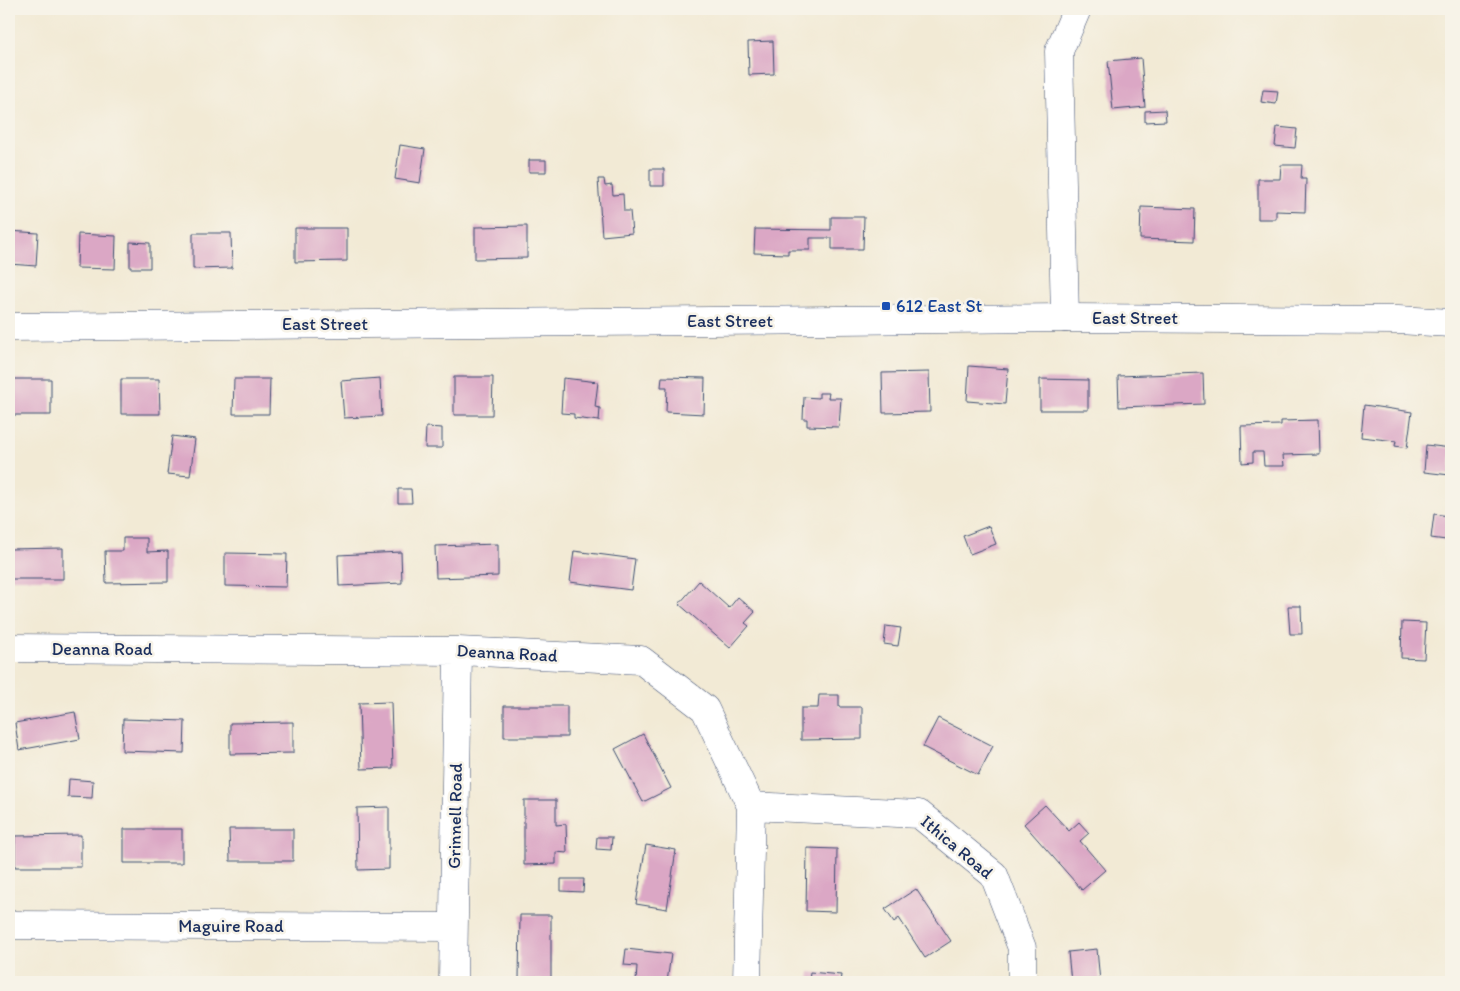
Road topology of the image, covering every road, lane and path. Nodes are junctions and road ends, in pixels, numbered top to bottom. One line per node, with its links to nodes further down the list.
1 (1077, 9): 2 (street)
2 (1065, 318): 3 (street, East Street); 4 (street, East Street)
3 (1451, 323)
4 (9, 327)
5 (9, 648): 6 (street, Deanna Road)
6 (458, 650): 7 (street, Deanna Road); 9 (street, Grinnell Road)
7 (751, 806): 11 (street, Deanna Road); 12 (street, Ithica Road)
8 (9, 925): 9 (street, Maguire Road)
9 (452, 927): 10 (street, Grinnell Road)
10 (453, 982)
11 (748, 982)
12 (1022, 982)

